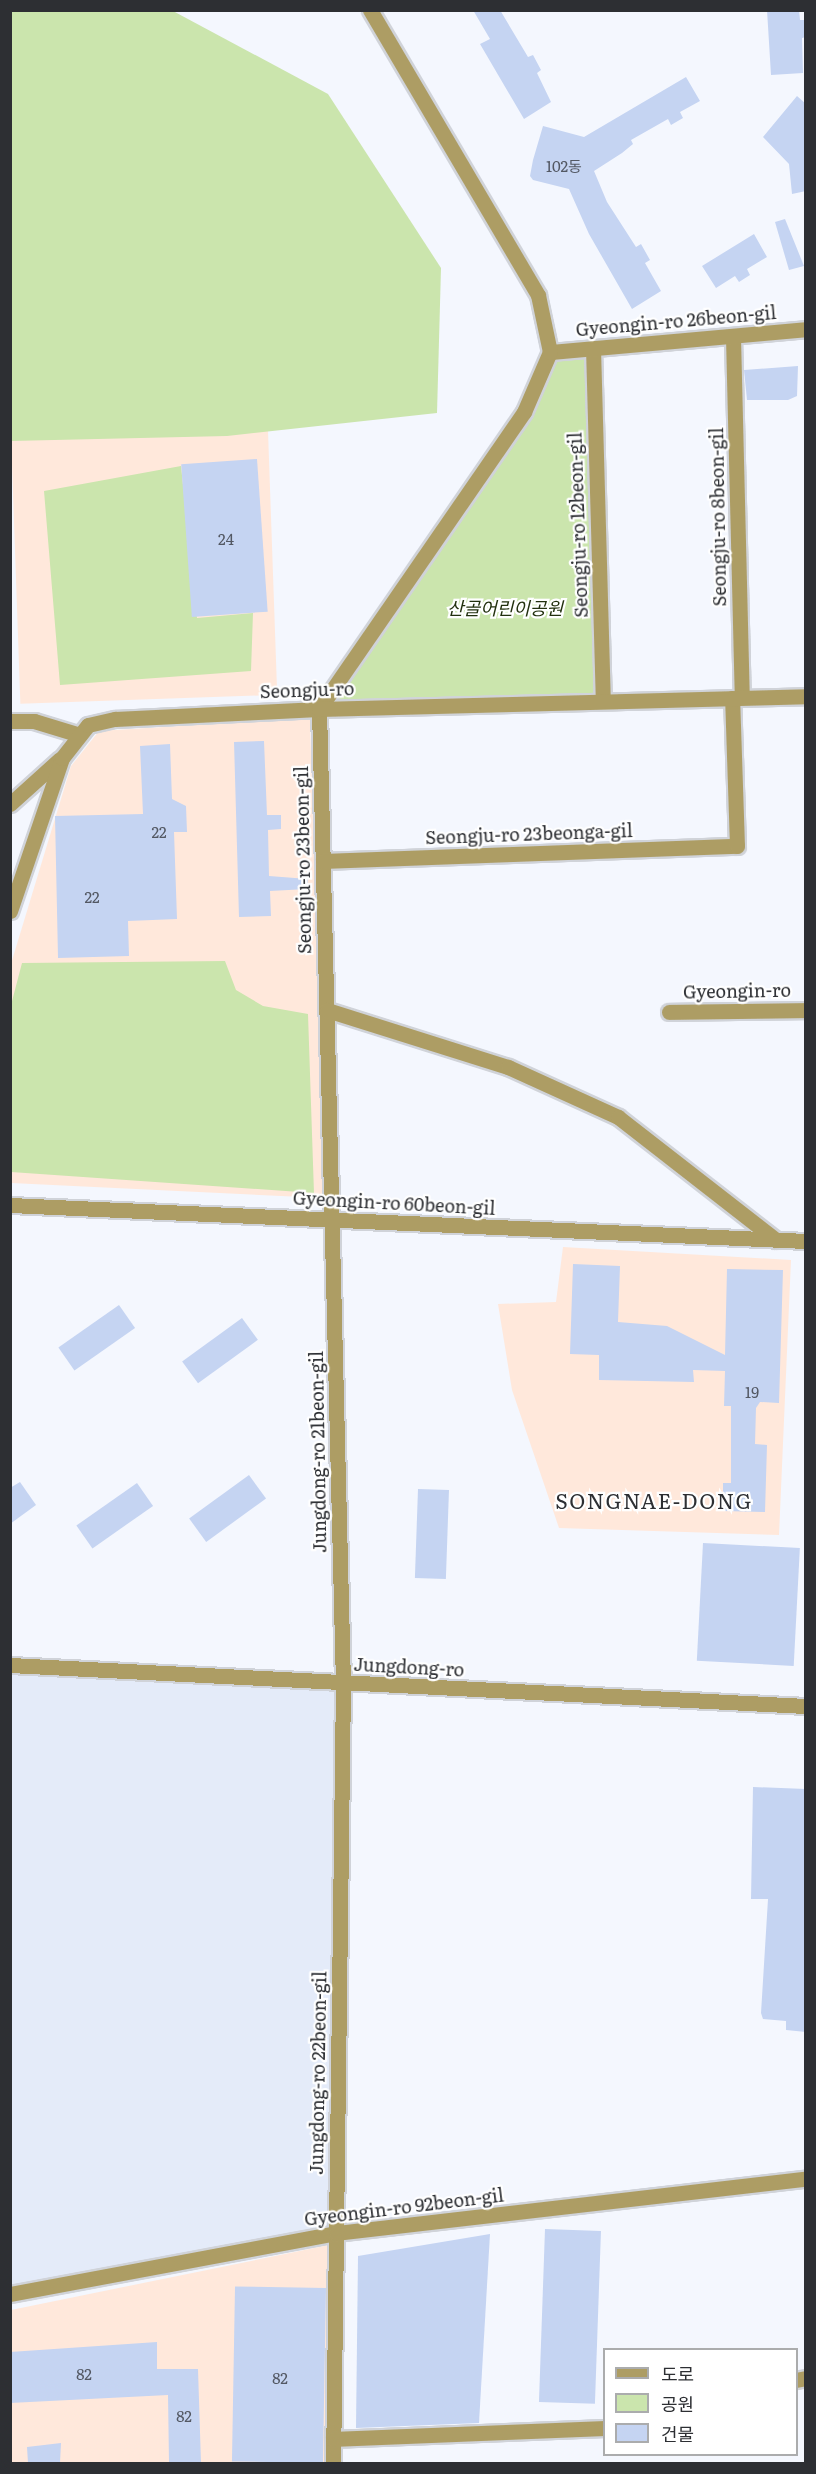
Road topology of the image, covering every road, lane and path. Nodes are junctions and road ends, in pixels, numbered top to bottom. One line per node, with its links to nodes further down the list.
1 (370, 10): 5 (street)
2 (806, 329): 3 (street, Gyeongin-ro 26beon-gil)
3 (733, 337): 4 (street, Gyeongin-ro 26beon-gil); 7 (street, Seongju-ro 8beon-gil)
4 (593, 348): 5 (street, Gyeongin-ro 26beon-gil); 8 (street, Seongju-ro 12beon-gil)
5 (550, 352): 9 (street)
6 (806, 696): 7 (street, Seongju-ro)
7 (737, 698): 8 (street, Seongju-ro); 14 (street, Seongju-ro 23beonga-gil)
8 (603, 701): 9 (street, Seongju-ro)
9 (319, 709): 11 (street, Seongju-ro); 14 (street, Seongju-ro 23beon-gil)
10 (10, 721): 11 (street)
11 (80, 735): 12 (street, Seongju-ro)
12 (62, 758): 13 (street); 15 (street, Seongju-ro)
13 (10, 804)
14 (323, 861): 16 (street, Seongju-ro 23beon-gil)
15 (10, 911)
16 (327, 1010): 20 (street, Seongju-ro 23beon-gil); 21 (street)
17 (806, 1010): 18 (street, Gyeongin-ro)
18 (669, 1012)
19 (10, 1205): 20 (street, Gyeongin-ro 60beon-gil)
20 (332, 1220): 21 (street, Gyeongin-ro 60beon-gil); 24 (street, Jungdong-ro 21beon-gil)
21 (776, 1240): 22 (street, Gyeongin-ro 60beon-gil)
22 (806, 1241)
23 (10, 1665): 24 (street, Jungdong-ro)
24 (343, 1683): 25 (street, Jungdong-ro); 27 (street, Jungdong-ro 22beon-gil)
25 (806, 1706)
26 (806, 2179): 27 (street, Gyeongin-ro 92beon-gil)
27 (336, 2233): 28 (street, Gyeongin-ro 92beon-gil); 30 (street, Jungdong-ro 22beon-gil)
28 (10, 2294)
29 (603, 2428): 30 (street)
30 (333, 2439): 31 (street, Jungdong-ro 22beon-gil)
31 (333, 2463)

